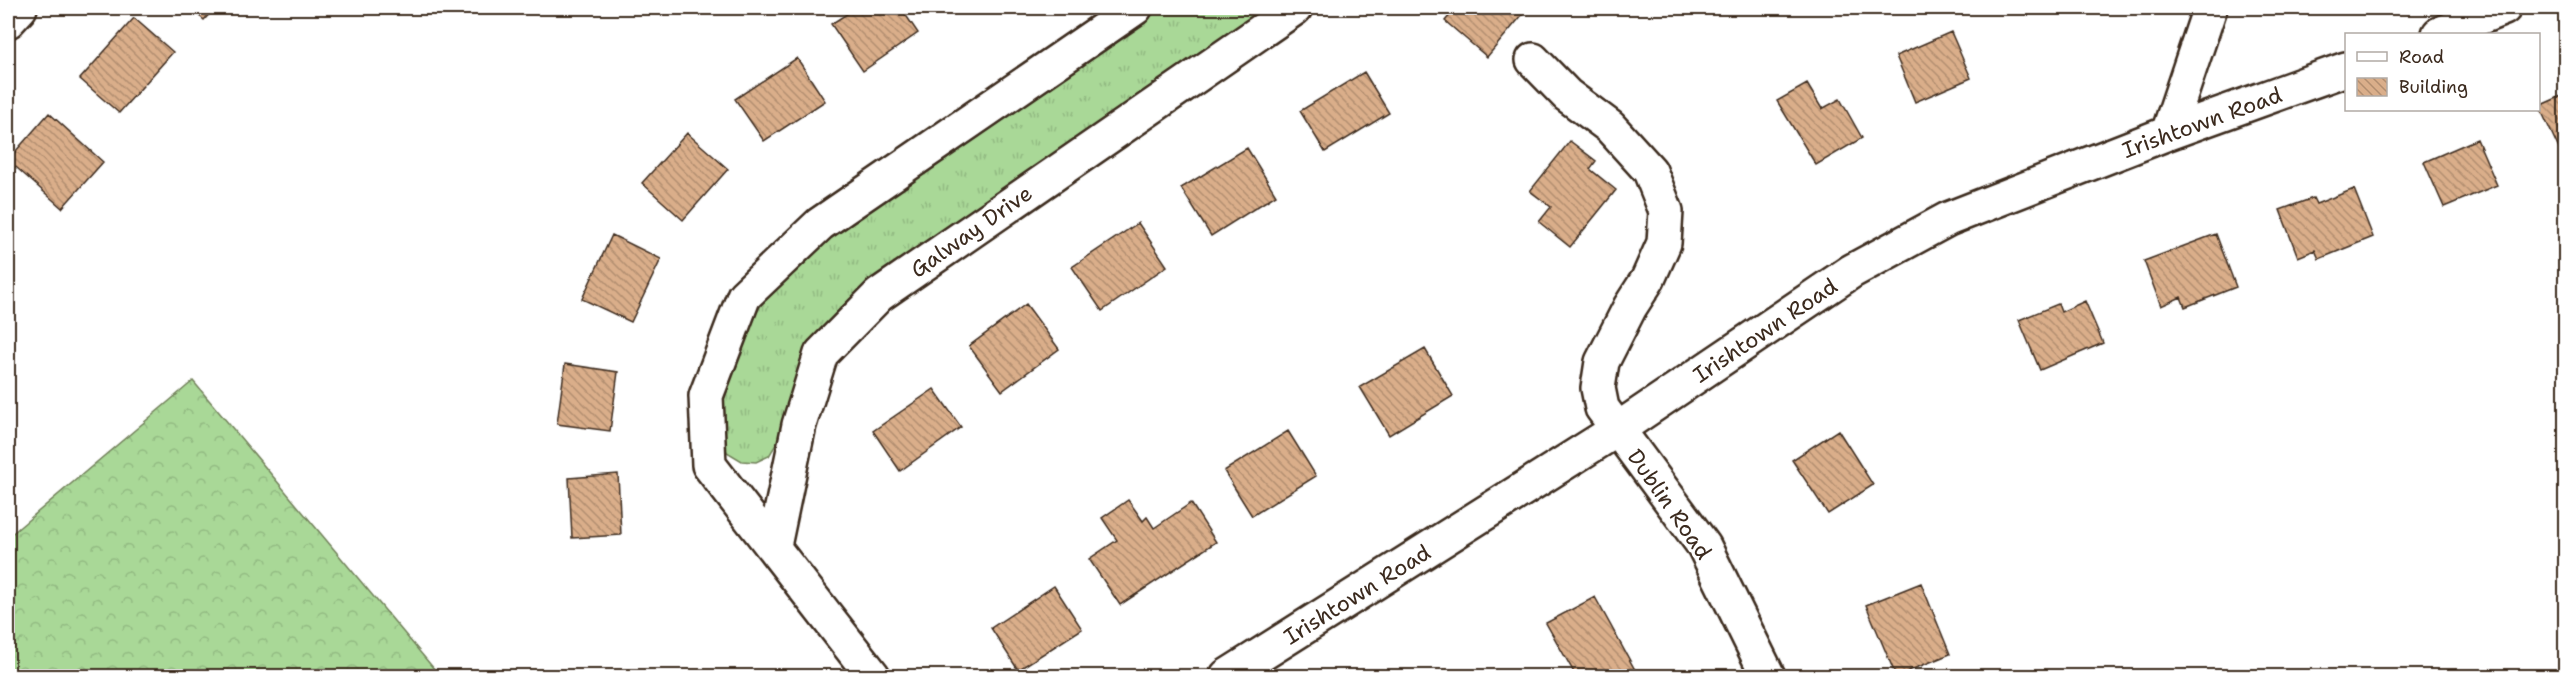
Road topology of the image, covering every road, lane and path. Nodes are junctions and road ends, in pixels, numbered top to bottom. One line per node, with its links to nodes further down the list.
1 (20, 8): 6 (street)
2 (1135, 8): 12 (street)
3 (1295, 8): 12 (street, Galway Drive)
4 (2210, 8): 10 (street)
5 (2504, 8): 7 (street)
6 (8, 21)
7 (2442, 33)
8 (1533, 60): 11 (street, Dublin Road)
9 (2345, 69): 10 (street, Irishtown Road)
10 (2168, 133): 11 (street, Irishtown Road)
11 (1618, 429): 14 (street, Irishtown Road); 15 (street, Dublin Road)
12 (774, 546): 13 (street)
13 (873, 676)
14 (1227, 676)
15 (1768, 676)

